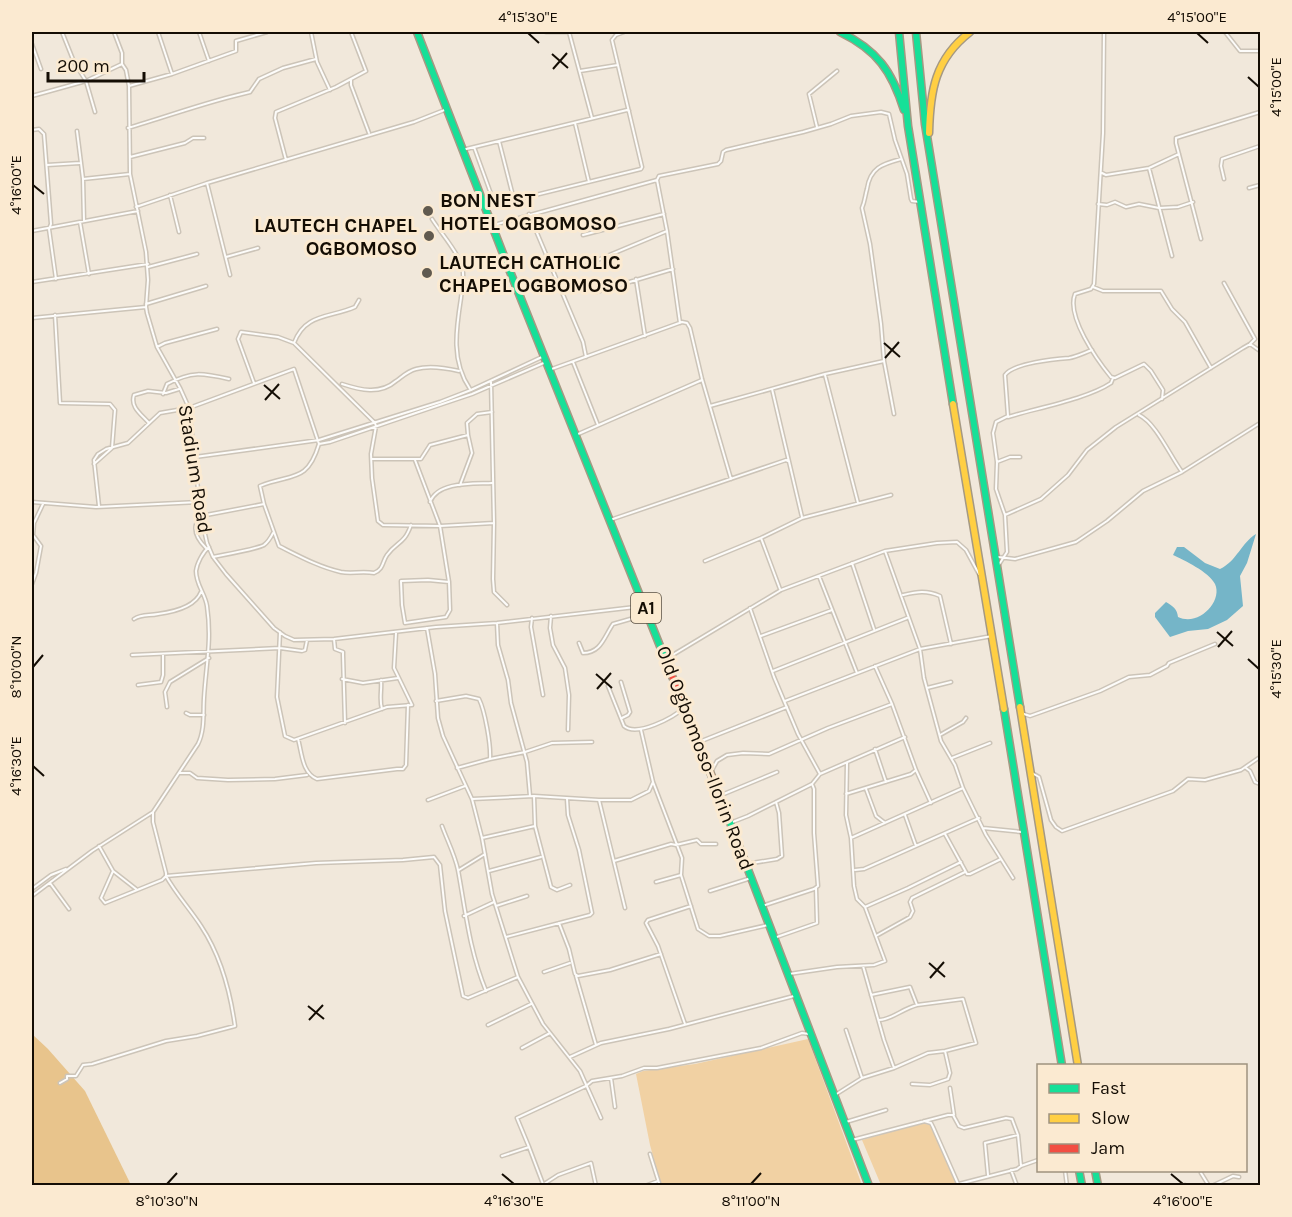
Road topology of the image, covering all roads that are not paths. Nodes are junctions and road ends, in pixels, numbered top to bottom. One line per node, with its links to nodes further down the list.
1 (62, 32): 29 (street)
2 (114, 32): 22 (street, Stadium Road)
3 (158, 32): 27 (street)
4 (199, 32): 21 (street)
5 (267, 32): 21 (street)
6 (311, 32): 20 (street)
7 (351, 32): 28 (street)
8 (417, 32): 33 (highway, Old Ogbomoso-Ilorin Road / A1)
9 (546, 32): 10 (street)
10 (569, 32): 25 (street)
11 (624, 32): 23 (street)
12 (840, 32): 39 (highway)
13 (899, 32): 39 (highway)
14 (916, 32): 50 (highway)
15 (969, 32): 50 (highway)
16 (1104, 32): 58 (street)
17 (1225, 32): 19 (street)
18 (32, 45): 24 (street)
19 (1260, 51)
20 (316, 59): 31 (street); 41 (street)
21 (209, 61): 27 (street)
22 (123, 64): 29 (street); 30 (street, Stadium Road)
23 (618, 65): 25 (street); 34 (street)
24 (41, 69)
25 (580, 71): 37 (street)
26 (837, 71): 40 (street)
27 (172, 74): 30 (street)
28 (351, 80): 31 (street); 44 (street)
29 (86, 81): 32 (street); 35 (street)
30 (129, 86): 41 (street, Stadium Road)
31 (330, 90): 54 (street)
32 (32, 96)
33 (447, 109): 44 (street); 49 (highway, Old Ogbomoso-Ilorin Road / A1)
34 (628, 111): 37 (street); 63 (street)
35 (96, 112)
36 (1260, 112): 51 (street)
37 (592, 118): 38 (street)
38 (575, 123): 46 (street); 63 (street)
39 (909, 126): 69 (highway)
40 (817, 127): 53 (street); 62 (street)
41 (128, 128): 52 (street, Stadium Road)
42 (32, 130): 56 (street)
43 (77, 131): 55 (street)
44 (370, 134): 54 (street)
45 (204, 138): 52 (street)
46 (499, 141): 47 (street); 68 (street)
47 (474, 147): 49 (street); 68 (street)
48 (1260, 147): 61 (street)
49 (462, 150): 80 (highway, Old Ogbomoso-Ilorin Road / A1)
50 (929, 150): 181 (highway)
51 (1179, 154): 57 (street); 70 (street)
52 (130, 157): 59 (street, Stadium Road)
53 (901, 159): 69 (street); 117 (street)
54 (286, 160): 64 (street)
55 (81, 163): 56 (street); 60 (street)
56 (47, 165): 81 (street)
57 (1149, 168): 58 (street); 73 (street)
58 (1101, 173): 71 (street)
59 (130, 174): 60 (street); 72 (street, Stadium Road)
60 (83, 179): 78 (street)
61 (1224, 179)
62 (657, 180): 75 (street); 76 (street)
63 (589, 182): 68 (street)
64 (207, 183): 67 (street); 90 (street)
65 (1260, 185): 66 (street)
66 (1249, 188)
67 (170, 195): 72 (street); 84 (street)
68 (514, 200)
69 (921, 202): 187 (highway)
70 (1192, 202): 73 (street); 86 (street)
71 (1098, 204): 73 (street); 101 (street)
72 (136, 207): 74 (street, Stadium Road)
73 (1159, 208): 89 (street)
74 (138, 211): 78 (street); 92 (street, Stadium Road)
75 (529, 214): 80 (street); 115 (street)
76 (664, 214): 83 (street); 85 (street)
77 (432, 219): 121 (street)
78 (84, 221): 79 (street)
79 (80, 222): 81 (street); 94 (street)
80 (492, 225): 116 (highway, Old Ogbomoso-Ilorin Road / A1)
81 (49, 229): 82 (street); 96 (street)
82 (32, 231)
83 (667, 231): 91 (street); 93 (street)
84 (179, 232)
85 (583, 235)
86 (1201, 238)
87 (258, 248): 90 (street)
88 (197, 254): 92 (street)
89 (1172, 256)
90 (225, 257): 95 (street)
91 (588, 264)
92 (148, 266): 94 (street); 104 (street, Stadium Road)
93 (673, 269): 97 (street); 107 (street)
94 (89, 274): 96 (street)
95 (230, 275)
96 (56, 279): 98 (street)
97 (636, 279): 102 (street); 109 (street)
98 (32, 282)
99 (1224, 283): 111 (street)
100 (206, 286): 104 (street)
101 (1092, 287): 113 (street); 119 (street)
102 (596, 292)
103 (359, 300): 110 (street)
104 (146, 306): 105 (street); 112 (street, Stadium Road)
105 (56, 315): 106 (street); 150 (street)
106 (32, 318)
107 (680, 323): 109 (street); 126 (street)
108 (217, 329): 112 (street)
109 (645, 336): 115 (street)
110 (294, 343): 128 (street); 145 (street)
111 (1250, 344): 114 (street); 119 (street)
112 (157, 347): 124 (street, Stadium Road)
113 (1092, 350): 123 (street); 142 (street)
114 (1260, 351)
115 (586, 357): 118 (street)
116 (545, 359): 120 (highway, Old Ogbomoso-Ilorin Road / A1); 127 (street); 130 (street)
117 (884, 361): 122 (street); 140 (street)
118 (573, 362): 120 (street); 146 (street)
119 (1211, 368): 136 (street)
120 (549, 370): 148 (highway, Old Ogbomoso-Ilorin Road / A1)
121 (459, 371): 129 (street); 133 (street)
122 (825, 374): 132 (street); 165 (street)
123 (1113, 378): 136 (street); 142 (street)
124 (175, 379): 125 (street); 131 (street, Stadium Road); 134 (street)
125 (229, 379)
126 (702, 380): 137 (street); 146 (street)
127 (491, 381): 130 (street); 133 (street)
128 (254, 383): 138 (street); 149 (street)
129 (342, 384)
130 (491, 387): 135 (street); 139 (street)
131 (180, 388): 134 (street); 138 (street, Stadium Road)
132 (772, 389): 137 (street); 155 (street)
133 (471, 390): 135 (street); 145 (street)
134 (163, 394): 143 (street)
135 (472, 394): 145 (street)
136 (1162, 399): 141 (street)
137 (710, 406): 158 (street)
138 (189, 408): 143 (street); 151 (street, Stadium Road)
139 (492, 412): 147 (street); 159 (street)
140 (894, 414)
141 (1137, 414): 157 (street); 169 (street)
142 (1008, 417): 156 (street)
143 (149, 423): 150 (street)
144 (1260, 423): 157 (street)
145 (375, 424): 149 (street); 153 (street)
146 (598, 425): 148 (street)
147 (468, 435): 154 (street); 160 (street)
148 (576, 435): 172 (highway, Old Ogbomoso-Ilorin Road / A1)
149 (319, 442): 151 (street); 167 (street)
150 (112, 448): 168 (street)
151 (195, 457): 163 (street, Stadium Road)
152 (1020, 457): 156 (street)
153 (372, 459): 154 (street); 174 (street)
154 (416, 460): 164 (street)
155 (787, 460): 158 (street); 171 (street)
156 (997, 462): 169 (street)
157 (1182, 472): 182 (street)
158 (731, 479): 172 (street)
159 (493, 483): 160 (street); 173 (street)
160 (460, 485): 164 (street)
161 (891, 495): 165 (street)
162 (32, 502): 166 (street)
163 (200, 502): 168 (street); 170 (street, Stadium Road)
164 (430, 502): 175 (street)
165 (858, 503): 171 (street)
166 (43, 504): 168 (street); 189 (street)
167 (264, 504): 170 (street); 176 (street)
168 (99, 506)
169 (1005, 515): 182 (street)
170 (201, 516): 178 (street, Stadium Road); 178 (street)
171 (802, 518): 177 (street)
172 (610, 520): 194 (highway, Old Ogbomoso-Ilorin Road / A1)
173 (494, 523): 175 (street); 193 (street)
174 (411, 525): 175 (street); 176 (street)
175 (440, 526): 188 (street)
176 (273, 533): 180 (street)
177 (761, 538): 183 (street); 190 (street)
178 (208, 548): 180 (street, Stadium Road); 191 (street)
179 (885, 551): 184 (street); 187 (street); 192 (street)
180 (213, 557): 205 (street, Stadium Road)
181 (995, 557): 182 (street); 185 (highway)
182 (1005, 558): 185 (street)
183 (705, 561)
184 (852, 563): 186 (street); 204 (street)
185 (997, 568): 245 (highway)
186 (818, 576): 190 (street); 196 (street)
187 (983, 579): 208 (highway)
188 (449, 582): 188 (street)
189 (32, 584)
190 (781, 590): 195 (street)
191 (201, 592): 201 (street); 217 (street)
192 (902, 596): 199 (street); 213 (street)
193 (507, 605)
194 (645, 606): 197 (highway, Old Ogbomoso-Ilorin Road / A1); 198 (street)
195 (750, 608): 207 (street); 221 (street)
196 (832, 610): 207 (street); 211 (street)
197 (648, 614): 212 (street); 221 (highway, Old Ogbomoso-Ilorin Road / A1)
198 (551, 616): 200 (street); 250 (street)
199 (908, 617): 204 (street); 216 (street)
200 (532, 618): 202 (street); 235 (street)
201 (134, 619)
202 (497, 623): 203 (street); 260 (street)
203 (427, 628): 206 (street); 236 (street)
204 (874, 630): 211 (street)
205 (280, 632): 210 (street); 215 (street)
206 (396, 632): 209 (street); 225 (street)
207 (761, 636): 223 (street)
208 (992, 636): 213 (street); 298 (highway)
209 (334, 639): 210 (street); 226 (street)
210 (307, 640): 215 (street)
211 (845, 642): 223 (street); 224 (street)
212 (579, 643)
213 (951, 644): 216 (street)
214 (1215, 644): 245 (street)
215 (280, 648): 217 (street); 254 (street)
216 (920, 649): 222 (street); 234 (street)
217 (210, 651): 218 (street); 220 (street)
218 (163, 654): 219 (street); 228 (street)
219 (132, 655)
220 (209, 658): 232 (street); 246 (street)
221 (666, 658): 240 (highway, Old Ogbomoso-Ilorin Road / A1)
222 (875, 666): 224 (street); 238 (street)
223 (773, 671): 237 (street)
224 (857, 674): 237 (street)
225 (398, 678): 227 (street); 239 (street)
226 (342, 679): 227 (street); 249 (street)
227 (381, 680): 243 (street)
228 (161, 682): 231 (street); 232 (street)
229 (621, 682): 247 (street)
230 (951, 682): 234 (street)
231 (138, 685)
232 (167, 686): 242 (street)
233 (608, 687): 247 (street)
234 (927, 688): 252 (street)
235 (543, 695)
236 (436, 701): 263 (street); 265 (street)
237 (785, 701): 241 (street)
238 (892, 704): 253 (street); 255 (street)
239 (408, 705): 243 (street); 272 (street)
240 (685, 707): 251 (street); 257 (highway, Old Ogbomoso-Ilorin Road / A1)
241 (787, 707): 255 (street); 257 (street)
242 (167, 708)
243 (382, 709): 249 (street)
244 (186, 713): 246 (street)
245 (1021, 713): 271 (highway)
246 (204, 715): 269 (street)
247 (621, 718): 251 (street)
248 (966, 718): 252 (street)
249 (345, 723): 254 (street)
250 (568, 730)
251 (641, 730): 274 (street)
252 (940, 735): 262 (street)
253 (905, 737): 259 (street); 267 (street)
254 (298, 739): 272 (street)
255 (801, 740): 270 (street); 273 (street)
256 (592, 742): 260 (street)
257 (699, 742): 270 (highway, Old Ogbomoso-Ilorin Road / A1)
258 (990, 743): 262 (street)
259 (875, 749): 264 (street); 275 (street)
260 (525, 752): 263 (street); 282 (street)
261 (1260, 757): 266 (street)
262 (952, 758): 279 (street)
263 (490, 759): 265 (street)
264 (847, 763): 273 (street); 281 (street)
265 (457, 768): 278 (street)
266 (1245, 768): 271 (street); 277 (street)
267 (916, 770): 275 (street); 289 (street)
268 (777, 772): 283 (street)
269 (180, 773): 272 (street); 290 (street)
270 (710, 773): 283 (highway, Old Ogbomoso-Ilorin Road / A1)
271 (1030, 773): 370 (highway)
272 (309, 774)
273 (820, 774): 276 (street)
274 (653, 782): 287 (street); 301 (street)
275 (886, 782): 280 (street)
276 (812, 784): 288 (street); 327 (street)
277 (1260, 784)
278 (465, 786): 284 (street); 286 (street)
279 (963, 788): 289 (street); 292 (street)
280 (866, 789): 281 (street); 294 (street)
281 (846, 794): 302 (street)
282 (532, 796): 284 (street); 285 (street); 296 (street)
283 (719, 796): 293 (highway, Old Ogbomoso-Ilorin Road / A1)
284 (472, 799): 300 (street)
285 (567, 799): 287 (street); 340 (street)
286 (428, 800)
287 (598, 800): 311 (street)
288 (776, 802): 293 (street); 313 (street)
289 (931, 803): 291 (street)
290 (153, 812): 306 (street); 321 (street)
291 (905, 815): 294 (street); 307 (street)
292 (979, 818): 297 (street); 299 (street)
293 (730, 823): 313 (highway, Old Ogbomoso-Ilorin Road / A1)
294 (885, 823): 302 (street)
295 (442, 826): 315 (street)
296 (534, 826): 300 (street); 309 (street)
297 (983, 828): 298 (street); 310 (street)
298 (1024, 833): 369 (highway)
299 (945, 834): 307 (street); 312 (street)
300 (483, 838): 308 (street)
301 (674, 838): 303 (street); 305 (street)
302 (851, 838): 316 (street)
303 (671, 844): 305 (street); 311 (street)
304 (716, 844): 305 (street)
305 (676, 845): 320 (street)
306 (99, 846): 314 (street); 317 (street)
307 (916, 846): 316 (street)
308 (485, 854): 315 (street); 318 (street)
309 (541, 857): 318 (street); 326 (street)
310 (1002, 859): 319 (street); 323 (street)
311 (614, 861): 337 (street)
312 (961, 862): 319 (street); 336 (street)
313 (746, 864): 322 (highway, Old Ogbomoso-Ilorin Road / A1)
314 (68, 868): 325 (street); 328 (street)
315 (458, 870): 339 (street)
316 (855, 870): 336 (street)
317 (113, 871): 329 (street); 329 (street)
318 (488, 871): 333 (street)
319 (965, 872): 342 (street)
320 (681, 875): 324 (street); 334 (street)
321 (166, 876): 329 (street); 352 (street); 374 (street)
322 (751, 878): 330 (street); 335 (highway, Old Ogbomoso-Ilorin Road / A1)
323 (1013, 878)
324 (656, 882)
325 (50, 883): 331 (street); 338 (street)
326 (570, 885)
327 (816, 888): 335 (street); 344 (street)
328 (32, 889)
329 (136, 889)
330 (710, 891)
331 (32, 896)
332 (527, 896): 333 (street)
333 (495, 904): 339 (street); 343 (street)
334 (691, 906): 341 (street); 345 (street)
335 (762, 906): 341 (highway, Old Ogbomoso-Ilorin Road / A1)
336 (865, 907): 342 (street)
337 (625, 908)
338 (69, 909)
339 (464, 916): 352 (street)
340 (559, 923): 343 (street); 346 (street)
341 (769, 925): 344 (highway, Old Ogbomoso-Ilorin Road / A1)
342 (876, 936): 347 (street)
343 (505, 937): 351 (street)
344 (774, 938): 349 (highway, Old Ogbomoso-Ilorin Road / A1)
345 (661, 954): 350 (street); 359 (street)
346 (571, 963): 348 (street); 350 (street)
347 (863, 966): 349 (street); 354 (street)
348 (544, 972)
349 (789, 974): 353 (highway, Old Ogbomoso-Ilorin Road / A1)
350 (576, 976): 365 (street)
351 (518, 977): 352 (street); 355 (street)
352 (486, 991)
353 (797, 995): 358 (highway, Old Ogbomoso-Ilorin Road / A1); 359 (street)
354 (871, 995): 356 (street); 357 (street)
355 (531, 1004): 360 (street); 362 (street)
356 (917, 1005): 357 (street); 367 (street)
357 (879, 1020): 371 (street)
358 (807, 1022): 363 (street); 364 (highway, Old Ogbomoso-Ilorin Road / A1)
359 (685, 1024): 365 (street)
360 (488, 1025)
361 (846, 1030): 373 (street)
362 (550, 1033): 366 (street); 368 (street)
363 (802, 1034): 364 (street); 372 (street)
364 (812, 1035): 378 (highway, Old Ogbomoso-Ilorin Road / A1)
365 (596, 1045): 368 (street)
366 (522, 1048)
367 (945, 1051): 371 (street); 375 (street)
368 (570, 1057): 376 (street)
369 (1062, 1064)
370 (1078, 1064)
371 (894, 1068): 373 (street)
372 (610, 1078): 376 (street); 379 (street)
373 (862, 1078): 378 (street)
374 (60, 1083)
375 (912, 1084)
376 (586, 1086): 382 (street); 387 (street)
377 (950, 1088): 381 (street)
378 (835, 1095): 384 (highway, Old Ogbomoso-Ilorin Road / A1)
379 (615, 1107)
380 (886, 1110): 384 (street)
381 (954, 1117): 383 (street); 385 (street)
382 (601, 1118)
383 (924, 1121): 386 (street); 404 (street)
384 (845, 1122): 386 (highway, Old Ogbomoso-Ilorin Road / A1)
385 (1018, 1135): 391 (street); 394 (street)
386 (852, 1140): 402 (highway, Old Ogbomoso-Ilorin Road / A1)
387 (529, 1147): 389 (street); 398 (street)
388 (650, 1154): 397 (street)
389 (502, 1156)
390 (1037, 1161): 391 (street)
391 (1021, 1166): 392 (street)
392 (1011, 1170): 394 (street); 406 (street)
393 (1202, 1173): 407 (street)
394 (988, 1175): 396 (street)
395 (1239, 1177): 407 (street)
396 (979, 1179): 404 (street); 405 (street)
397 (658, 1181): 400 (street); 401 (street)
398 (542, 1185): 399 (street)
399 (596, 1185)
400 (645, 1185)
401 (660, 1185)
402 (869, 1185)
403 (951, 1185): 404 (street)
404 (959, 1185)
405 (982, 1185)
406 (1017, 1185)
407 (1210, 1185)

